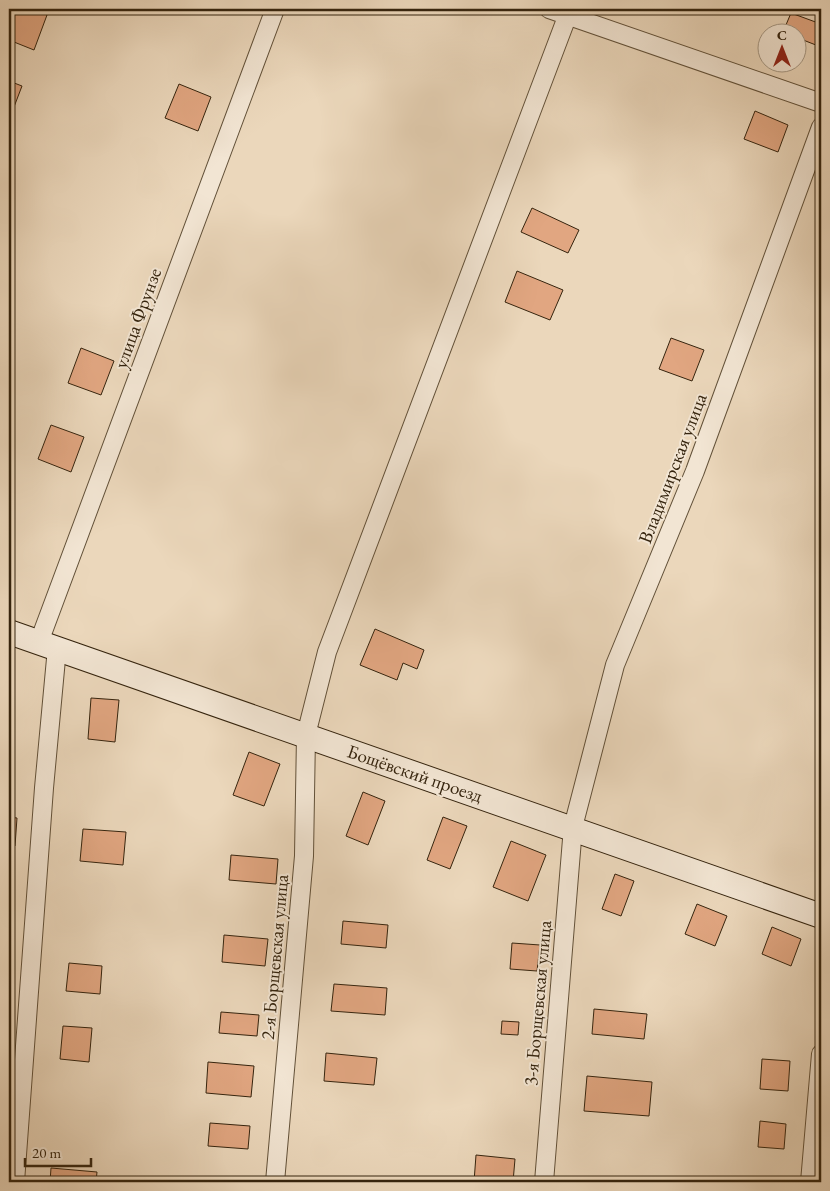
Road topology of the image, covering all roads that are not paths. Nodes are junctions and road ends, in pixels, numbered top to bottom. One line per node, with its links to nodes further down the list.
1 (275, 9): 7 (street, улица Фрунзе)
2 (548, 9): 3 (street)
3 (569, 12): 4 (street); 8 (street, 2-я Борщевская улица)
4 (821, 103)
5 (821, 127): 9 (street, Владимирская улица)
6 (9, 632): 7 (street, Бощёвский проезд)
7 (48, 645): 8 (street, Бощёвский проезд); 12 (street, улица Фрунзе)
8 (306, 735): 9 (street, Бощёвский проезд); 13 (street, 2-я Борщевская улица)
9 (573, 827): 10 (street, Бощёвский проезд); 14 (street, 3-я Борщевская улица)
10 (821, 916)
11 (821, 1054): 15 (street)
12 (15, 1182)
13 (275, 1182)
14 (544, 1182)
15 (810, 1182)

